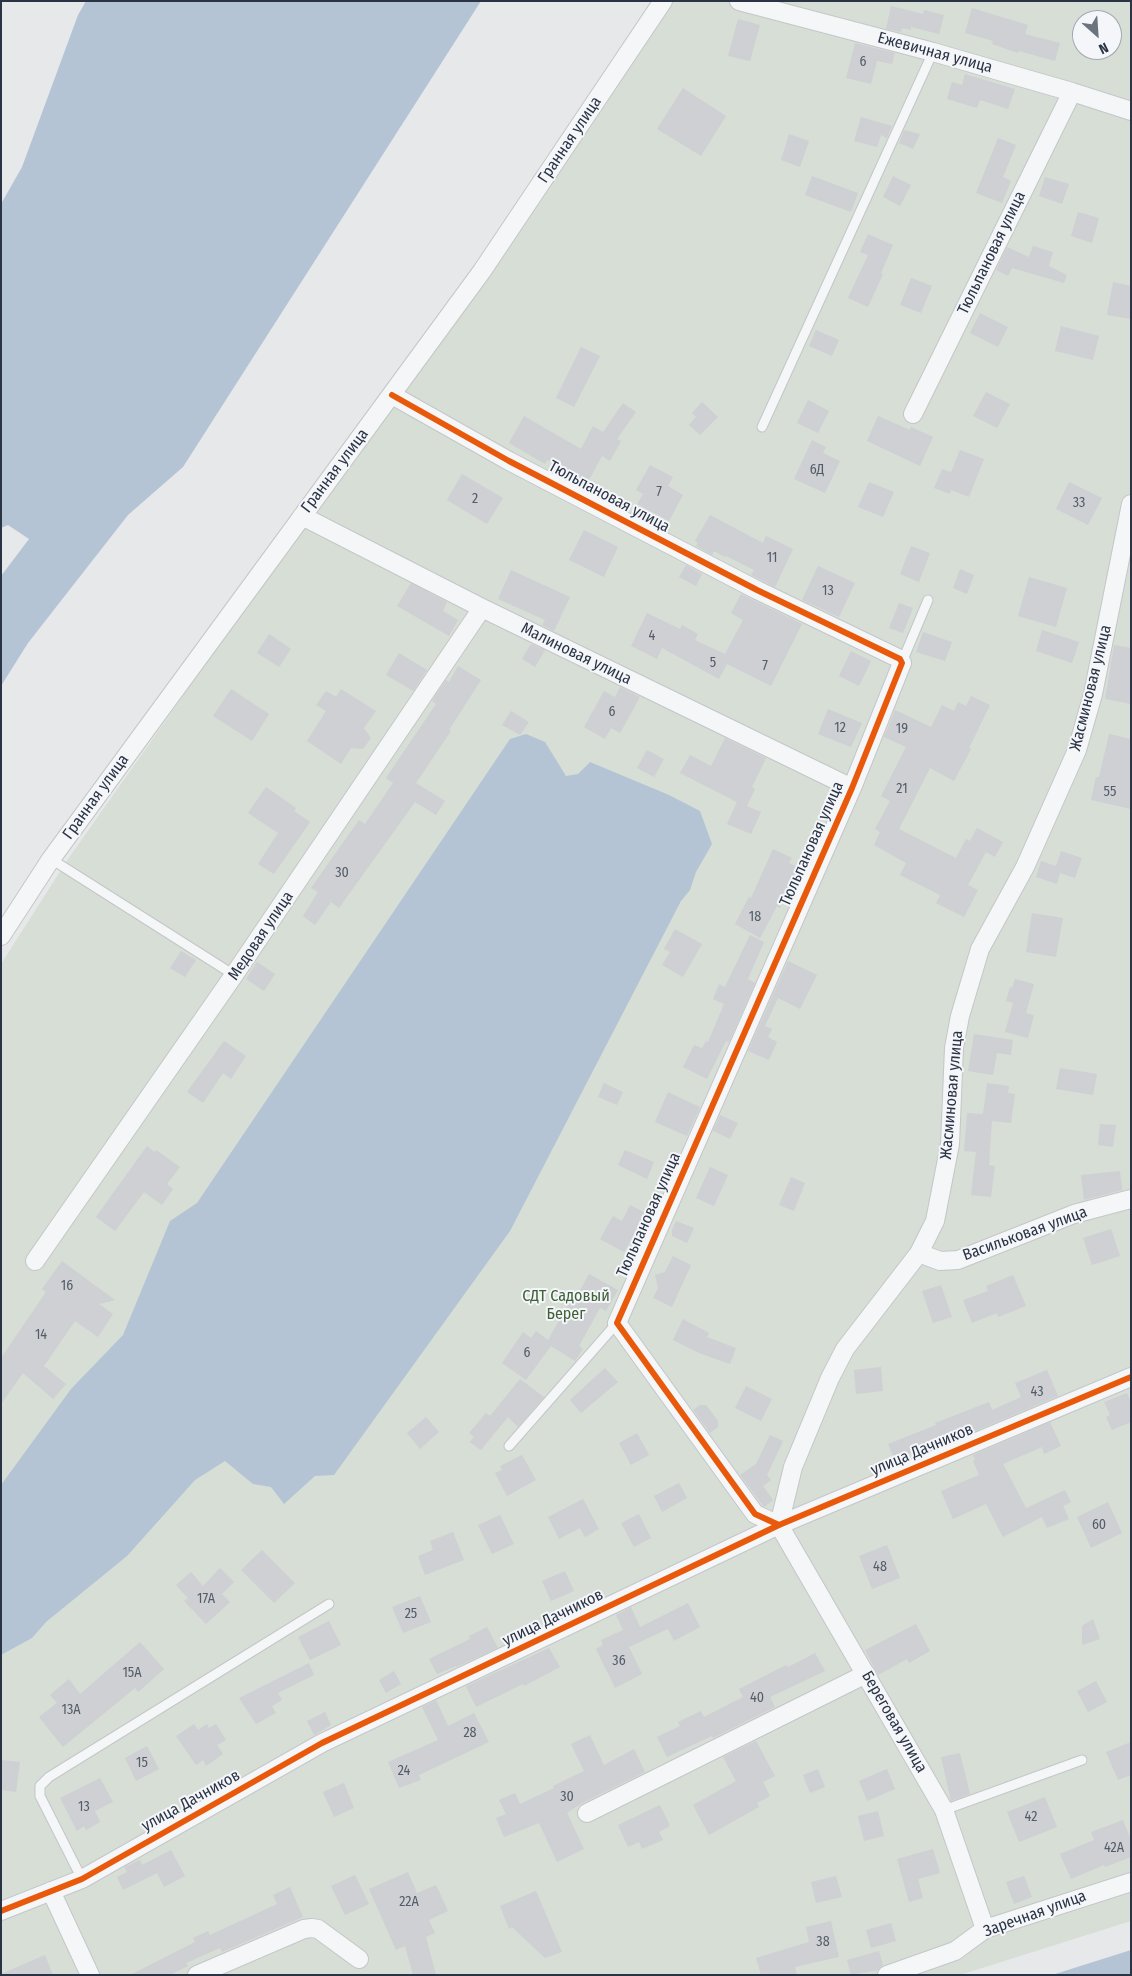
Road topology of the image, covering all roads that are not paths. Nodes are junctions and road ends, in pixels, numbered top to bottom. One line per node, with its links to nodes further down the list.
1 (663, 1): 6 (street, Гранная улица)
2 (739, 1): 3 (street, Ежевичная улица)
3 (934, 52): 4 (street, Ежевичная улица); 8 (lane)
4 (1072, 92): 5 (street, Ежевичная улица); 7 (street, Тюльпановая улица)
5 (1131, 111)
6 (392, 396): 10 (street, Гранная улица); 13 (street, Тюльпановая улица)
7 (913, 414)
8 (762, 427)
9 (1131, 504): 19 (street, Жасминовая улица)
10 (302, 516): 12 (street, Малиновая улица); 15 (street, Гранная улица)
11 (928, 600): 13 (lane)
12 (482, 608): 14 (street, Малиновая улица); 17 (street, Медовая улица)
13 (902, 662): 14 (street, Тюльпановая улица)
14 (852, 788): 21 (street, Тюльпановая улица)
15 (51, 859): 16 (street, Гранная улица); 17 (lane)
16 (1, 936)
17 (234, 976): 20 (street, Медовая улица)
18 (1131, 1199): 19 (street, Васильковая улица)
19 (919, 1253): 24 (street, Жасминовая улица)
20 (35, 1261)
21 (617, 1323): 23 (lane); 24 (street)
22 (1131, 1377): 24 (street, улица Дачников)
23 (510, 1446)
24 (779, 1525): 26 (street, Береговая улица); 30 (street, улица Дачников)
25 (329, 1604): 30 (lane)
26 (866, 1674): 28 (street, Береговая улица); 29 (street)
27 (1082, 1760): 28 (lane)
28 (944, 1810): 34 (street, Береговая улица)
29 (587, 1813)
30 (82, 1879): 32 (street, улица Дачников)
31 (1131, 1882): 34 (street, Заречная улица)
32 (52, 1891): 33 (street, улица Дачников); 36 (street)
33 (1, 1910)
34 (986, 1929): 38 (street, Заречная улица)
35 (359, 1959): 37 (street)
36 (90, 1975)
37 (197, 1975)
38 (887, 1975)

